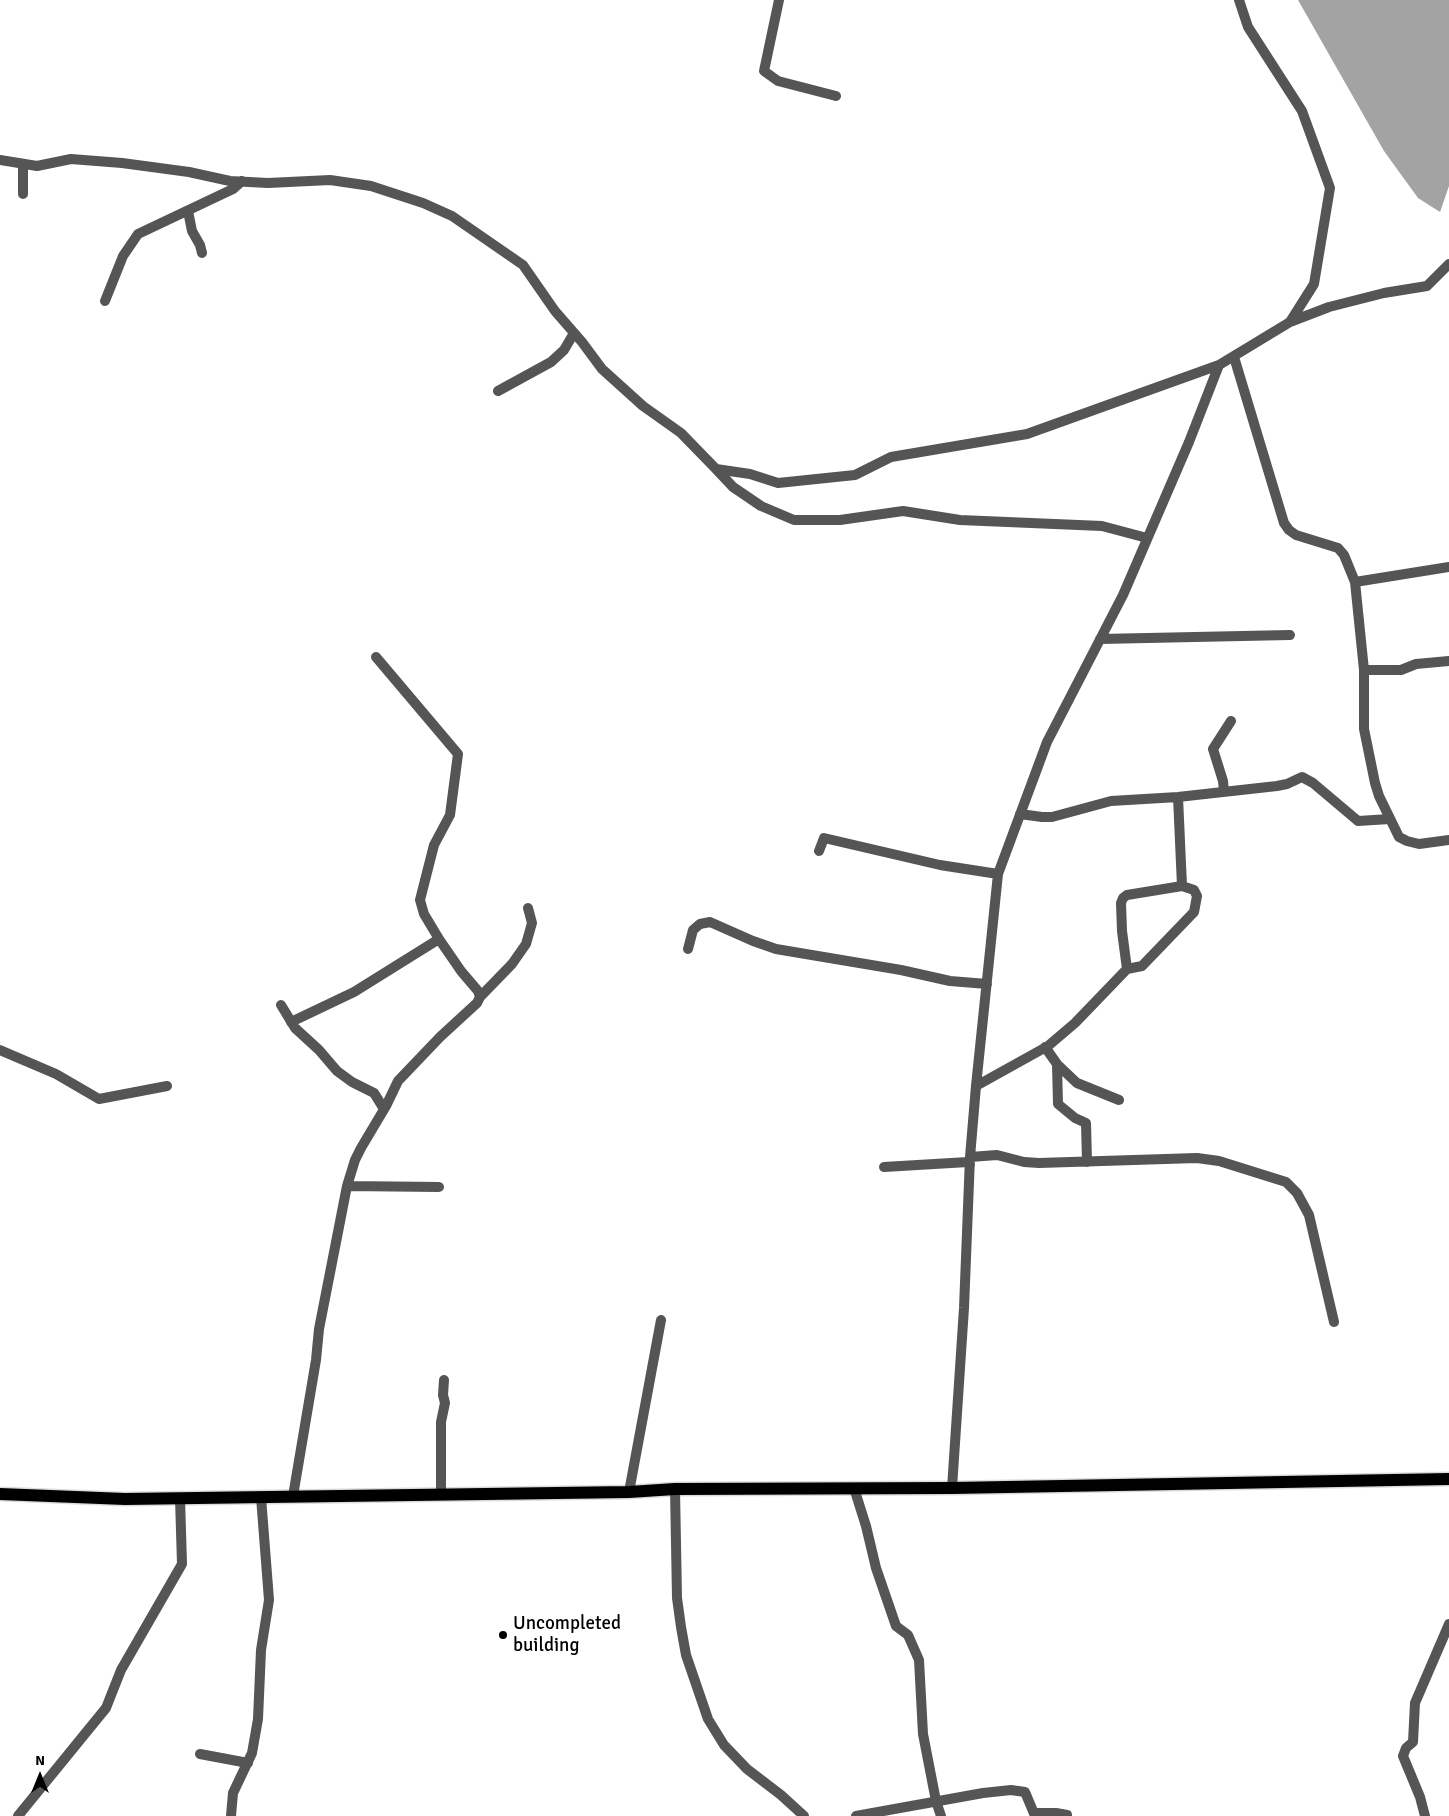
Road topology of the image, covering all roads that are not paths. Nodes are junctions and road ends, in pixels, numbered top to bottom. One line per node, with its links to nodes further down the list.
1 (779, 0): 3 (street)
2 (1239, 0): 12 (street)
3 (836, 96)
4 (0, 160): 5 (street)
5 (23, 164): 6 (street); 7 (street)
6 (242, 182): 8 (street); 13 (street)
7 (23, 194)
8 (188, 211): 9 (street); 11 (street)
9 (202, 254)
10 (1449, 264): 12 (street)
11 (105, 301)
12 (1290, 322): 14 (street)
13 (574, 333): 16 (street); 17 (street)
14 (1234, 357): 15 (street); 20 (street)
15 (1219, 365): 17 (street); 18 (street)
16 (498, 391)
17 (716, 469): 18 (street)
18 (1147, 538): 22 (street)
19 (1449, 567): 20 (street)
20 (1355, 582): 25 (street)
21 (1290, 635): 22 (street)
22 (1100, 639): 29 (street)
23 (376, 657): 36 (street)
24 (1449, 661): 25 (street)
25 (1364, 670): 30 (street)
26 (1231, 721): 27 (street)
27 (1224, 792): 28 (street); 30 (street)
28 (1178, 797): 29 (street); 34 (street)
29 (1020, 814): 33 (street)
30 (1390, 819): 31 (street)
31 (1449, 840)
32 (819, 850): 33 (street)
33 (998, 874): 39 (street)
34 (1182, 886): 38 (street); 38 (street)
35 (528, 908): 40 (street)
36 (439, 939): 40 (street); 42 (street)
37 (688, 949): 39 (street)
38 (1127, 969): 43 (street)
39 (987, 984): 47 (street)
40 (480, 997): 49 (street)
41 (281, 1005): 42 (street)
42 (291, 1022): 49 (street)
43 (1045, 1048): 45 (street); 47 (street)
44 (0, 1050): 46 (street)
45 (1057, 1064): 48 (street); 51 (street)
46 (167, 1086)
47 (976, 1086): 50 (street)
48 (1119, 1100)
49 (384, 1109): 53 (street)
50 (970, 1161): 51 (street); 52 (street); 60 (street)
51 (1087, 1162): 56 (street)
52 (884, 1167)
53 (347, 1186): 54 (street); 65 (street)
54 (439, 1187)
55 (661, 1320): 62 (street)
56 (1334, 1322)
57 (444, 1380): 64 (street)
58 (1449, 1479): 60 (main road)
59 (854, 1488): 60 (main road); 61 (main road); 71 (street)
60 (952, 1488)
61 (675, 1489): 62 (main road); 75 (street)
62 (629, 1492): 64 (main road)
63 (0, 1494): 67 (main road)
64 (441, 1495): 65 (main road)
65 (294, 1496): 66 (main road)
66 (261, 1497): 67 (main road); 70 (street)
67 (180, 1498): 73 (street)
68 (1449, 1624): 79 (street)
69 (200, 1754): 70 (street)
70 (248, 1762): 74 (street)
71 (936, 1801): 72 (street); 76 (street); 77 (street)
72 (1035, 1814): 78 (street)
73 (18, 1816)
74 (231, 1816)
75 (804, 1816)
76 (856, 1816)
77 (941, 1816)
78 (1067, 1816)
79 (1425, 1816)

